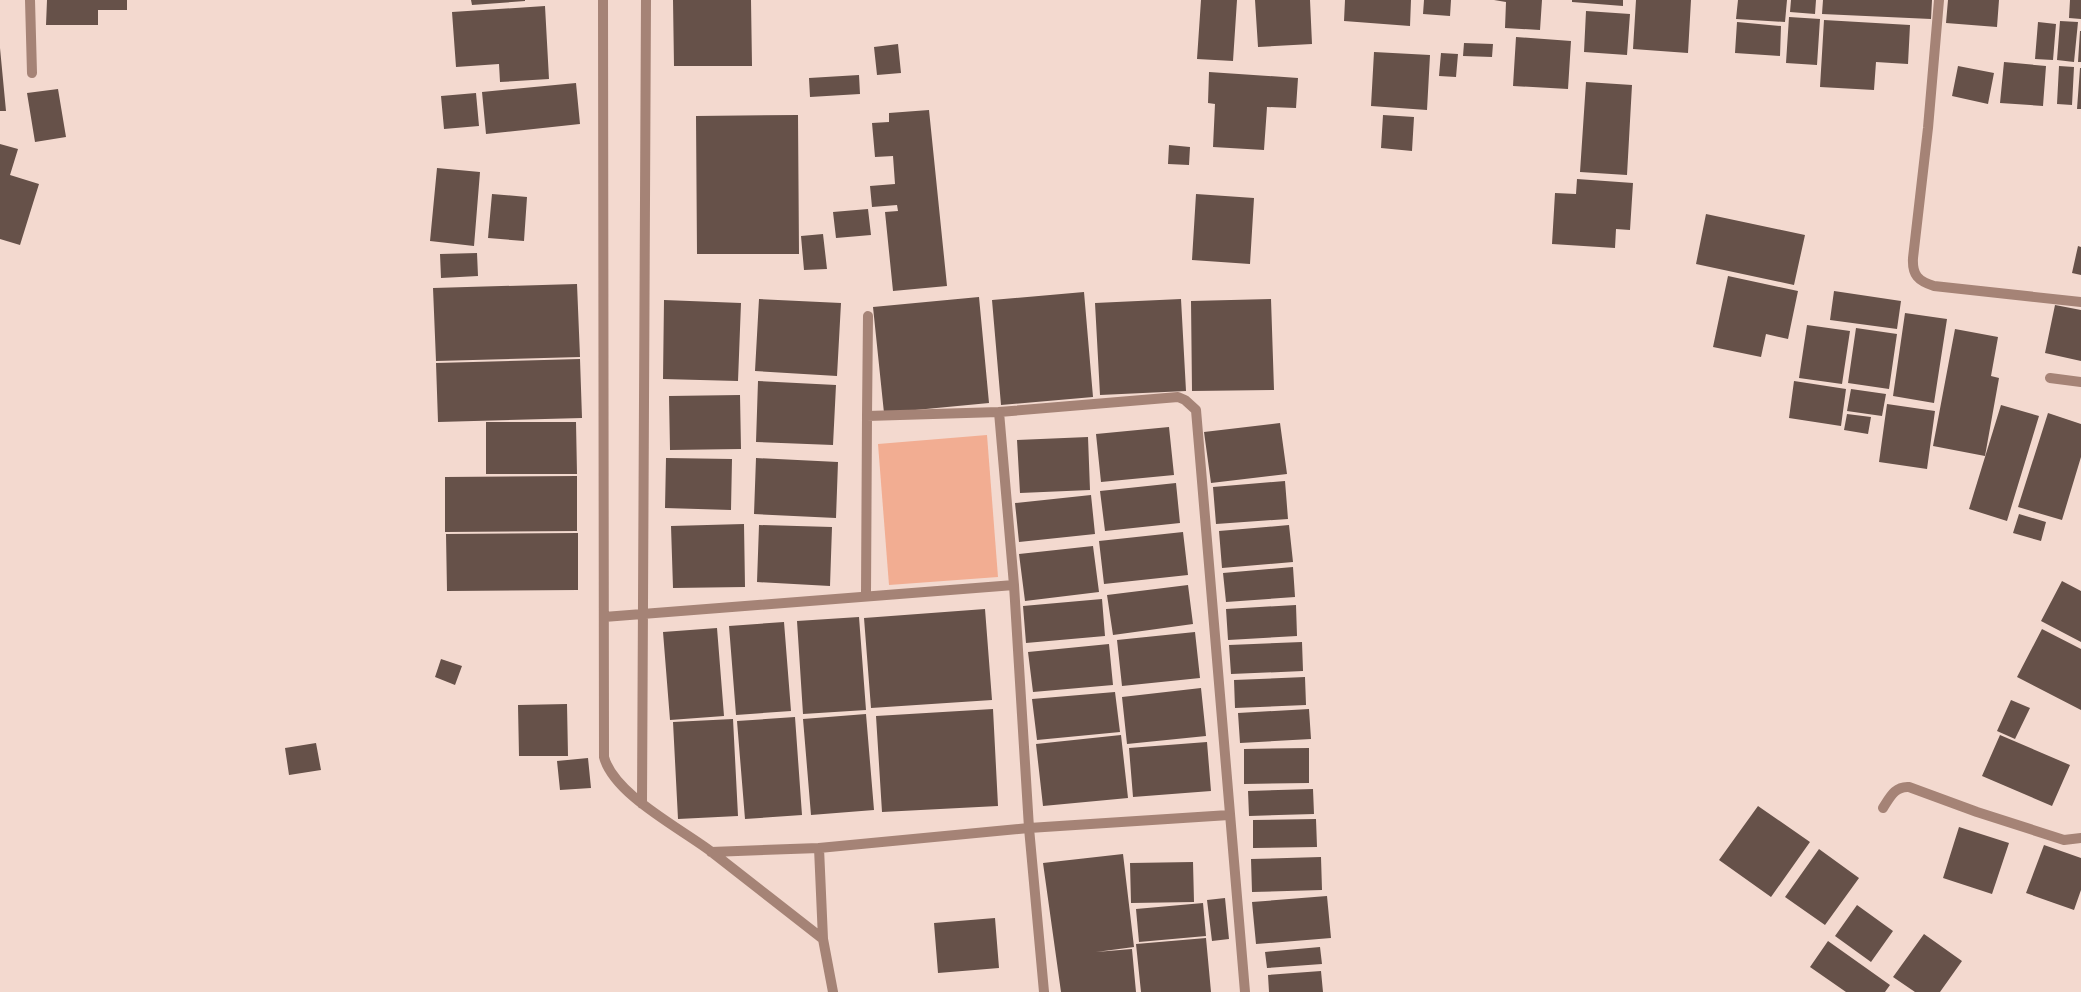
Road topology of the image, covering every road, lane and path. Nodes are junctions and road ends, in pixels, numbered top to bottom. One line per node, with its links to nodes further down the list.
1 (30, 0): 5 (street)
2 (603, 0): 15 (street)
3 (646, 0): 14 (street)
4 (1939, 0): 6 (street)
5 (32, 72)
6 (2081, 302)
7 (868, 316): 11 (street)
8 (2050, 378): 9 (street)
9 (2081, 382)
10 (999, 412): 11 (street); 12 (street); 18 (street)
11 (867, 416): 13 (street)
12 (1014, 585): 13 (street); 19 (street)
13 (866, 596): 14 (street)
14 (644, 615): 15 (street); 16 (street)
15 (604, 617): 16 (street)
16 (642, 804): 22 (street)
17 (1883, 808): 20 (street)
18 (1228, 815): 19 (street); 26 (street)
19 (1029, 828): 21 (street); 25 (street)
20 (2081, 838)
21 (819, 848): 22 (street); 23 (street)
22 (711, 852): 23 (street)
23 (823, 939): 24 (street)
24 (833, 992)
25 (1044, 992)
26 (1245, 992)

